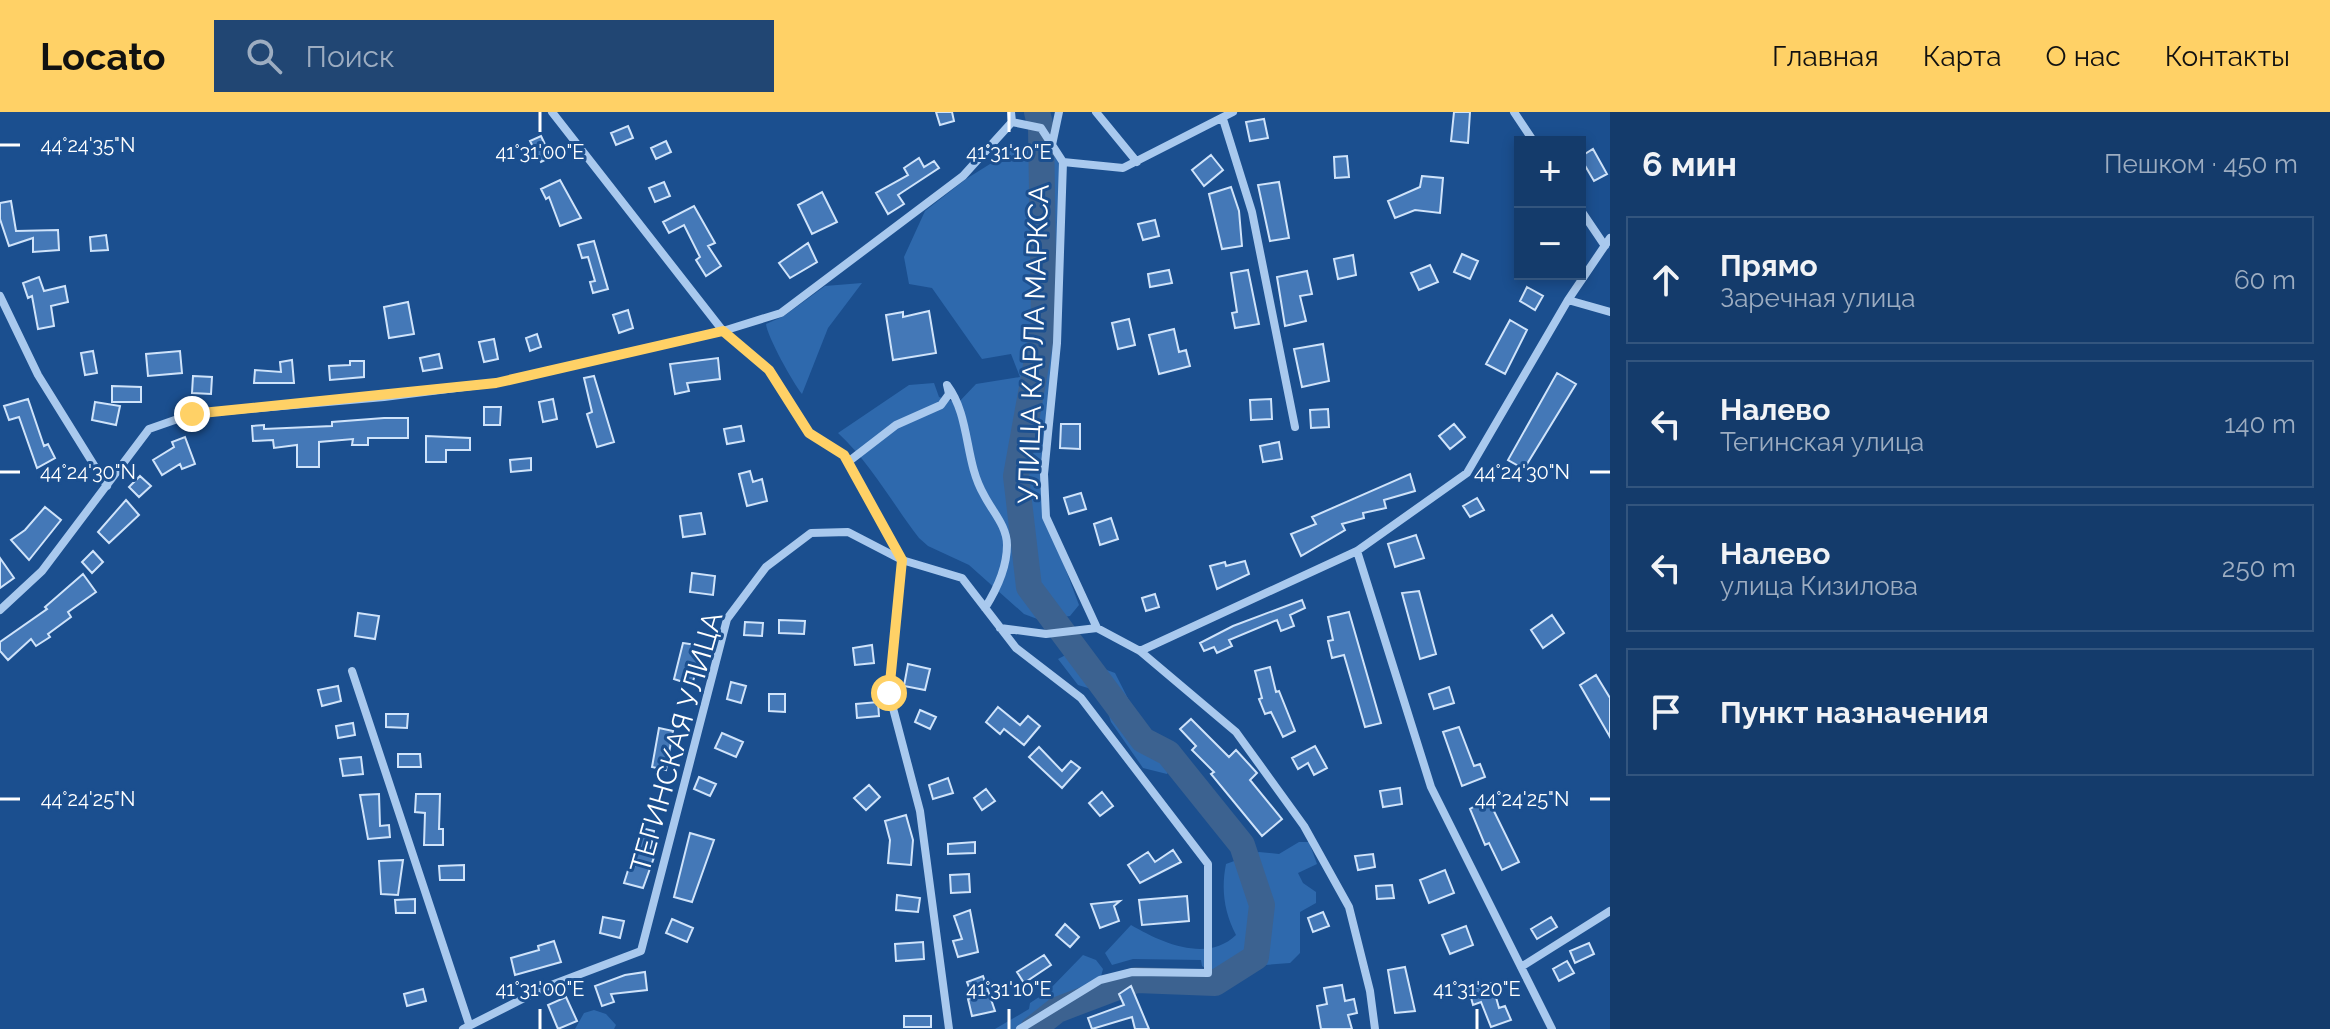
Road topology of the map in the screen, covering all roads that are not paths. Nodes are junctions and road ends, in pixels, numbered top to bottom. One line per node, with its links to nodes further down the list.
1 (552, 112): 18 (street)
2 (1011, 112): 8 (street)
3 (1059, 112): 10 (street)
4 (1233, 112): 7 (street, УЛИЦА КАРЛА МАРКСА)
5 (1514, 112): 9 (street)
6 (1094, 113): 12 (street)
7 (1223, 119): 12 (street, УЛИЦА КАРЛА МАРКСА); 19 (street)
8 (1012, 122): 10 (street); 18 (street)
9 (1530, 136)
10 (1052, 145): 11 (street)
11 (1063, 162): 12 (street, УЛИЦА КАРЛА МАРКСА); 27 (street, УЛИЦА КАРЛА МАРКСА)
12 (1137, 162)
13 (1586, 216): 14 (street)
14 (1608, 242): 16 (street)
15 (0, 296): 21 (street)
16 (1568, 300): 17 (street); 22 (street)
17 (1610, 312)
18 (723, 331): 20 (street); 21 (street)
19 (1295, 427)
20 (848, 462): 23 (street); 24 (street)
21 (107, 486): 25 (street)
22 (1357, 551): 28 (street); 31 (street)
23 (902, 560): 24 (street); 32 (street, ТЕГИНСКАЯ УЛИЦА); 33 (street)
24 (985, 608): 26 (street)
25 (0, 610)
26 (1000, 628): 27 (street); 34 (street)
27 (1097, 628): 28 (street)
28 (1140, 651): 35 (street)
29 (352, 671): 32 (street)
30 (1610, 911): 31 (street)
31 (1521, 967): 36 (street)
32 (466, 1026)
33 (949, 1029)
34 (1020, 1029)
35 (1375, 1029)
36 (1552, 1029)

